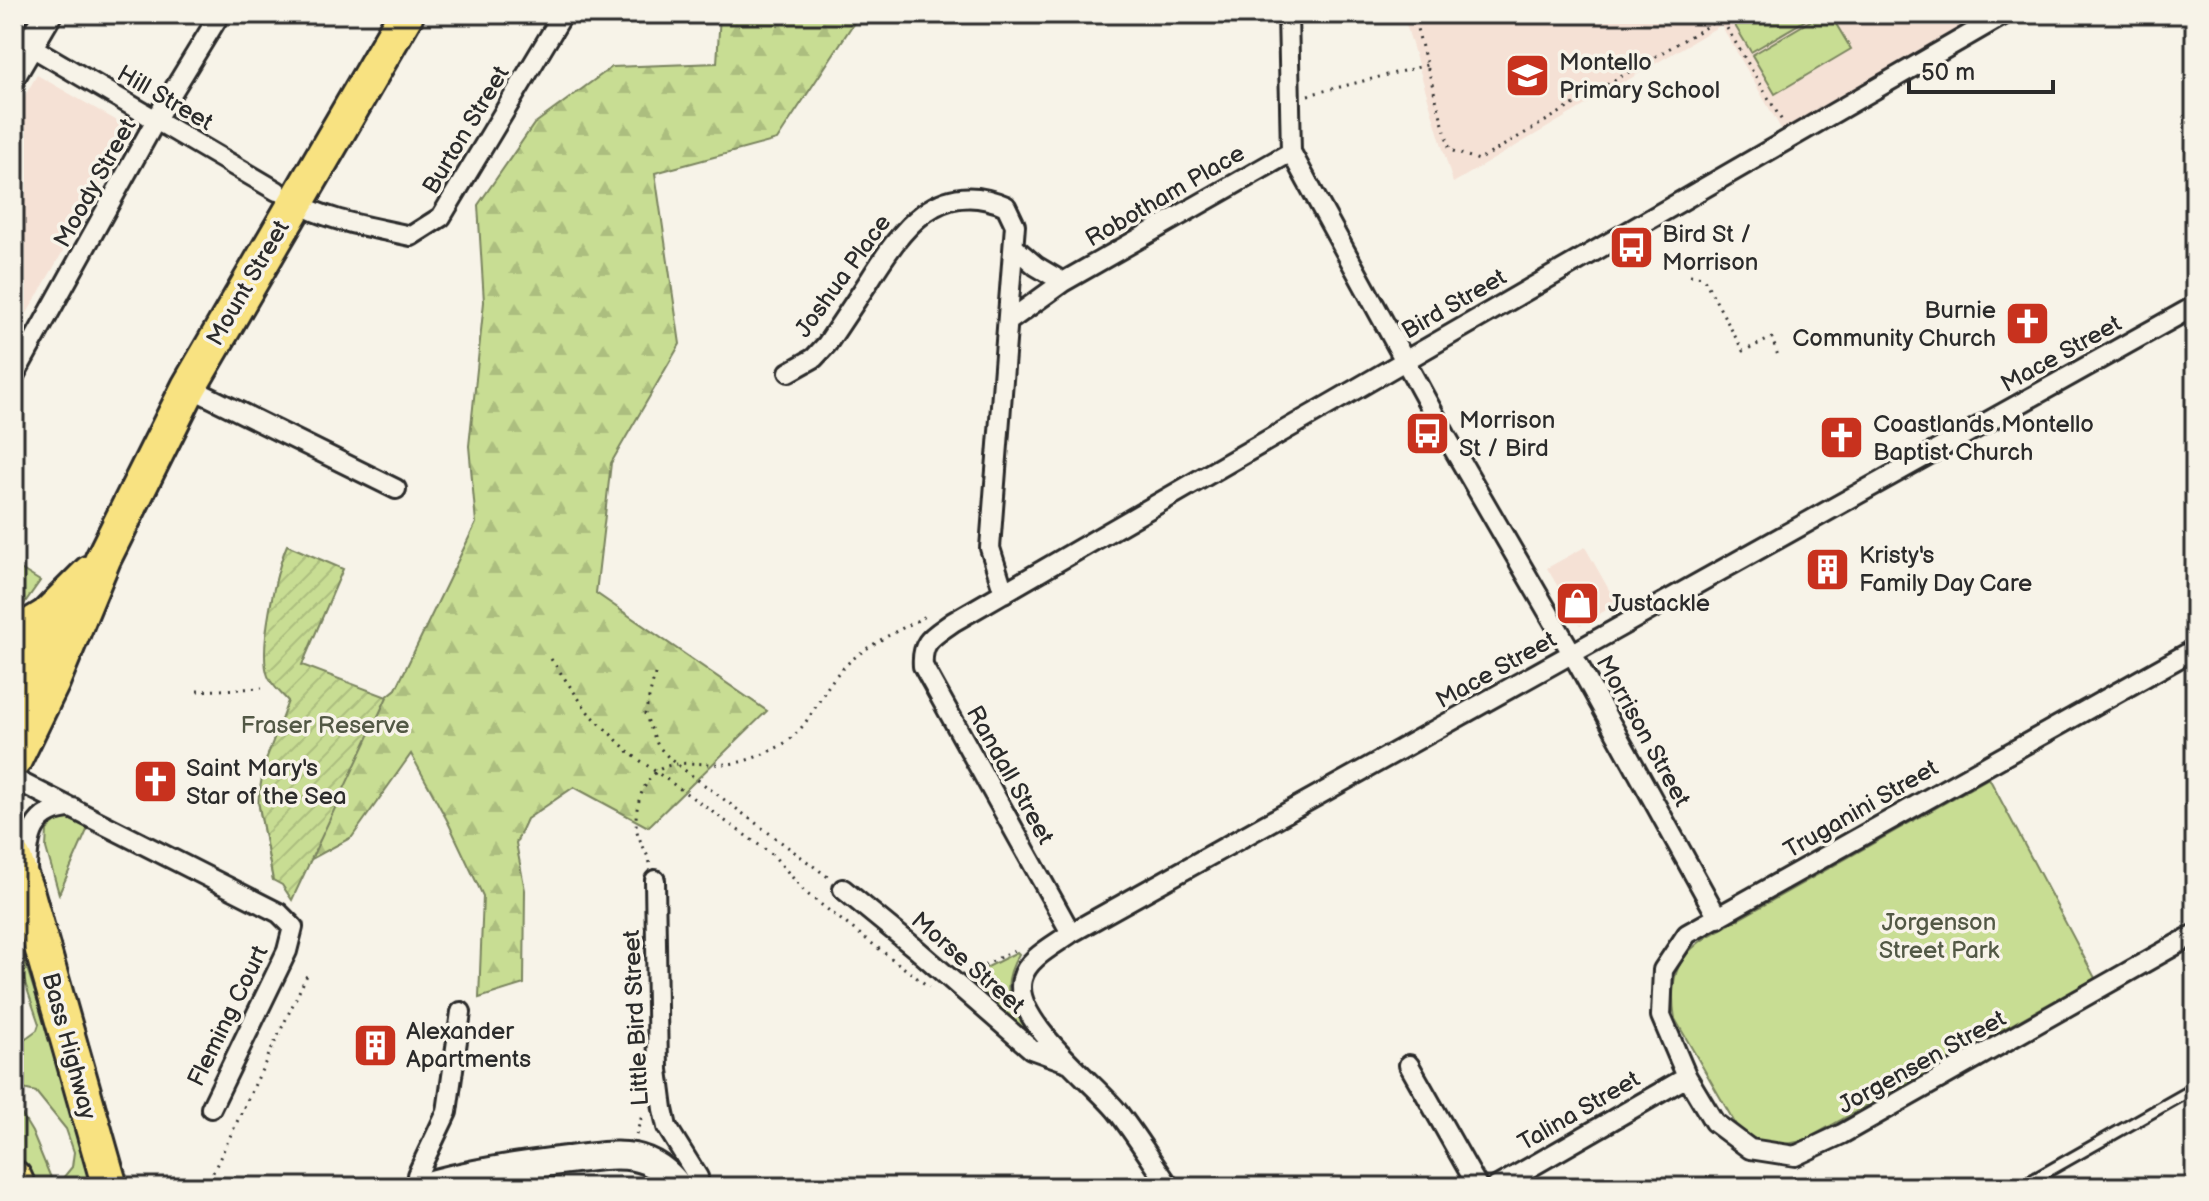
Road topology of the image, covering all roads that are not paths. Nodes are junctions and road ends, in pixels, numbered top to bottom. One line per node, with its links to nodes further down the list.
1 (48, 14): 7 (street)
2 (220, 14): 9 (street, Moody Street)
3 (406, 14): 11 (highway, Mount Street)
4 (563, 14): 11 (street, Burton Street)
5 (1288, 14): 10 (street)
6 (2005, 14): 16 (street, Bird Street)
7 (30, 46): 8 (street); 9 (street, Hill Street)
8 (14, 72)
9 (157, 121): 11 (street, Hill Street); 18 (street, Moody Street)
10 (1291, 152): 13 (street, Robotham Place); 16 (street, Morrison Street)
11 (286, 196): 19 (highway, Mount Street)
12 (1014, 247): 13 (street); 15 (street, Joshua Place); 17 (street, Joshua Place)
13 (1063, 282): 15 (street, Robotham Place)
14 (2195, 306): 26 (street, Mace Street)
15 (1009, 321): 22 (street, Joshua Place)
16 (1405, 360): 22 (street, Bird Street); 26 (street, Morrison Street)
17 (789, 372)
18 (14, 376)
19 (189, 387): 20 (street); 21 (highway, Mount Street)
20 (396, 489)
21 (103, 559): 23 (highway); 27 (highway, Mount Street); 28 (highway, Mount Street)
22 (1004, 593): 24 (street, Bird Street)
23 (14, 636)
24 (930, 638): 36 (street, Randall Street)
25 (2195, 649): 35 (street, Truganini Street)
26 (1573, 655): 35 (street, Morrison Street); 36 (street, Mace Street)
27 (14, 701)
28 (14, 760)
29 (14, 779): 30 (street, Fleming Court)
30 (73, 808): 34 (street); 44 (street, Fleming Court)
31 (14, 859): 34 (highway, Bass Highway)
32 (655, 880): 50 (street, Little Bird Street)
33 (843, 889): 40 (street, Morse Street)
34 (27, 894): 47 (highway, Bass Highway)
35 (1718, 918): 42 (street, Truganini Street)
36 (1071, 933): 38 (street, Mace Street)
37 (2195, 934): 42 (street, Jorgensen Street)
38 (1031, 962): 40 (street, Morse Street)
39 (461, 1012): 48 (street)
40 (1067, 1062): 51 (street, Morse Street)
41 (1409, 1065): 52 (street)
42 (1687, 1077): 53 (street, Talina Street)
43 (2195, 1088): 54 (lane)
44 (211, 1108)
45 (14, 1178): 46 (highway)
46 (18, 1187)
47 (110, 1187)
48 (419, 1187): 49 (street)
49 (679, 1187)
50 (685, 1187)
51 (1170, 1187)
52 (1478, 1187)
53 (1496, 1187)
54 (2020, 1187)

